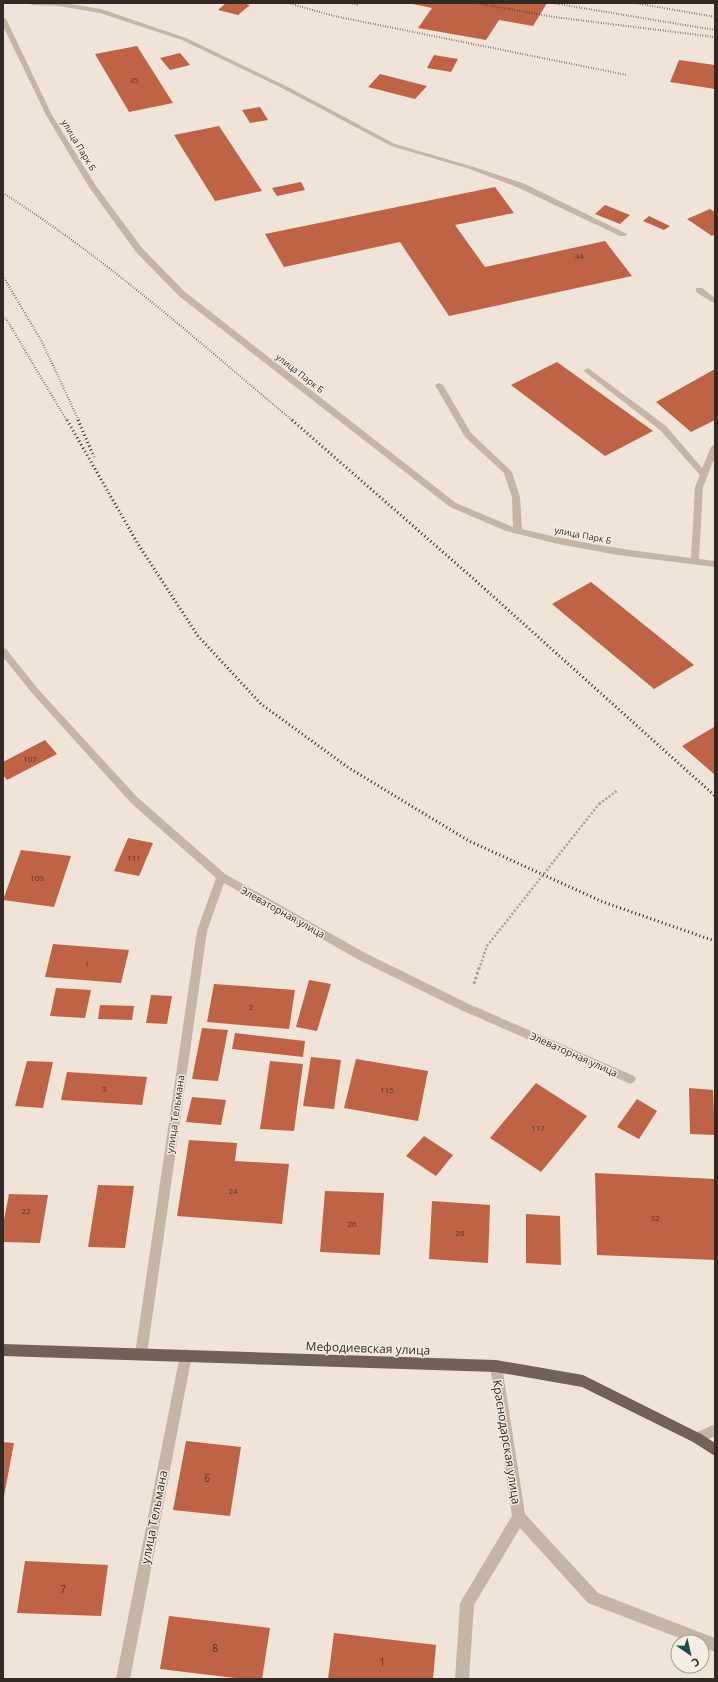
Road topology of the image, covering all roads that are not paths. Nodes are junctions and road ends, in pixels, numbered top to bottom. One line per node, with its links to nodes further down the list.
1 (32, 3): 3 (street)
2 (3, 19): 10 (street, улица Парк Б)
3 (623, 234)
4 (699, 290): 5 (street)
5 (715, 302)
6 (588, 370): 9 (street)
7 (439, 385): 10 (street)
8 (715, 447): 9 (street)
9 (704, 475): 11 (street)
10 (518, 531): 11 (street, улица Парк Б)
11 (695, 561): 12 (street, улица Парк Б)
12 (715, 564)
13 (3, 651): 14 (street, Элеваторная улица)
14 (221, 878): 15 (street, Элеваторная улица); 17 (street, улица Тельмана)
15 (630, 1079)
16 (3, 1350): 17 (main road, Мефодиевская улица)
17 (141, 1354): 18 (main road, Мефодиевская улица)
18 (186, 1355): 19 (main road, Мефодиевская улица); 25 (street, улица Тельмана)
19 (496, 1366): 21 (main road, Мефодиевская улица); 23 (street, Краснодарская улица)
20 (715, 1430): 21 (street)
21 (697, 1438): 22 (main road, Мефодиевская улица)
22 (715, 1450)
23 (519, 1517): 24 (street, Краснодарская улица); 26 (street)
24 (715, 1645)
25 (123, 1679)
26 (462, 1679)

